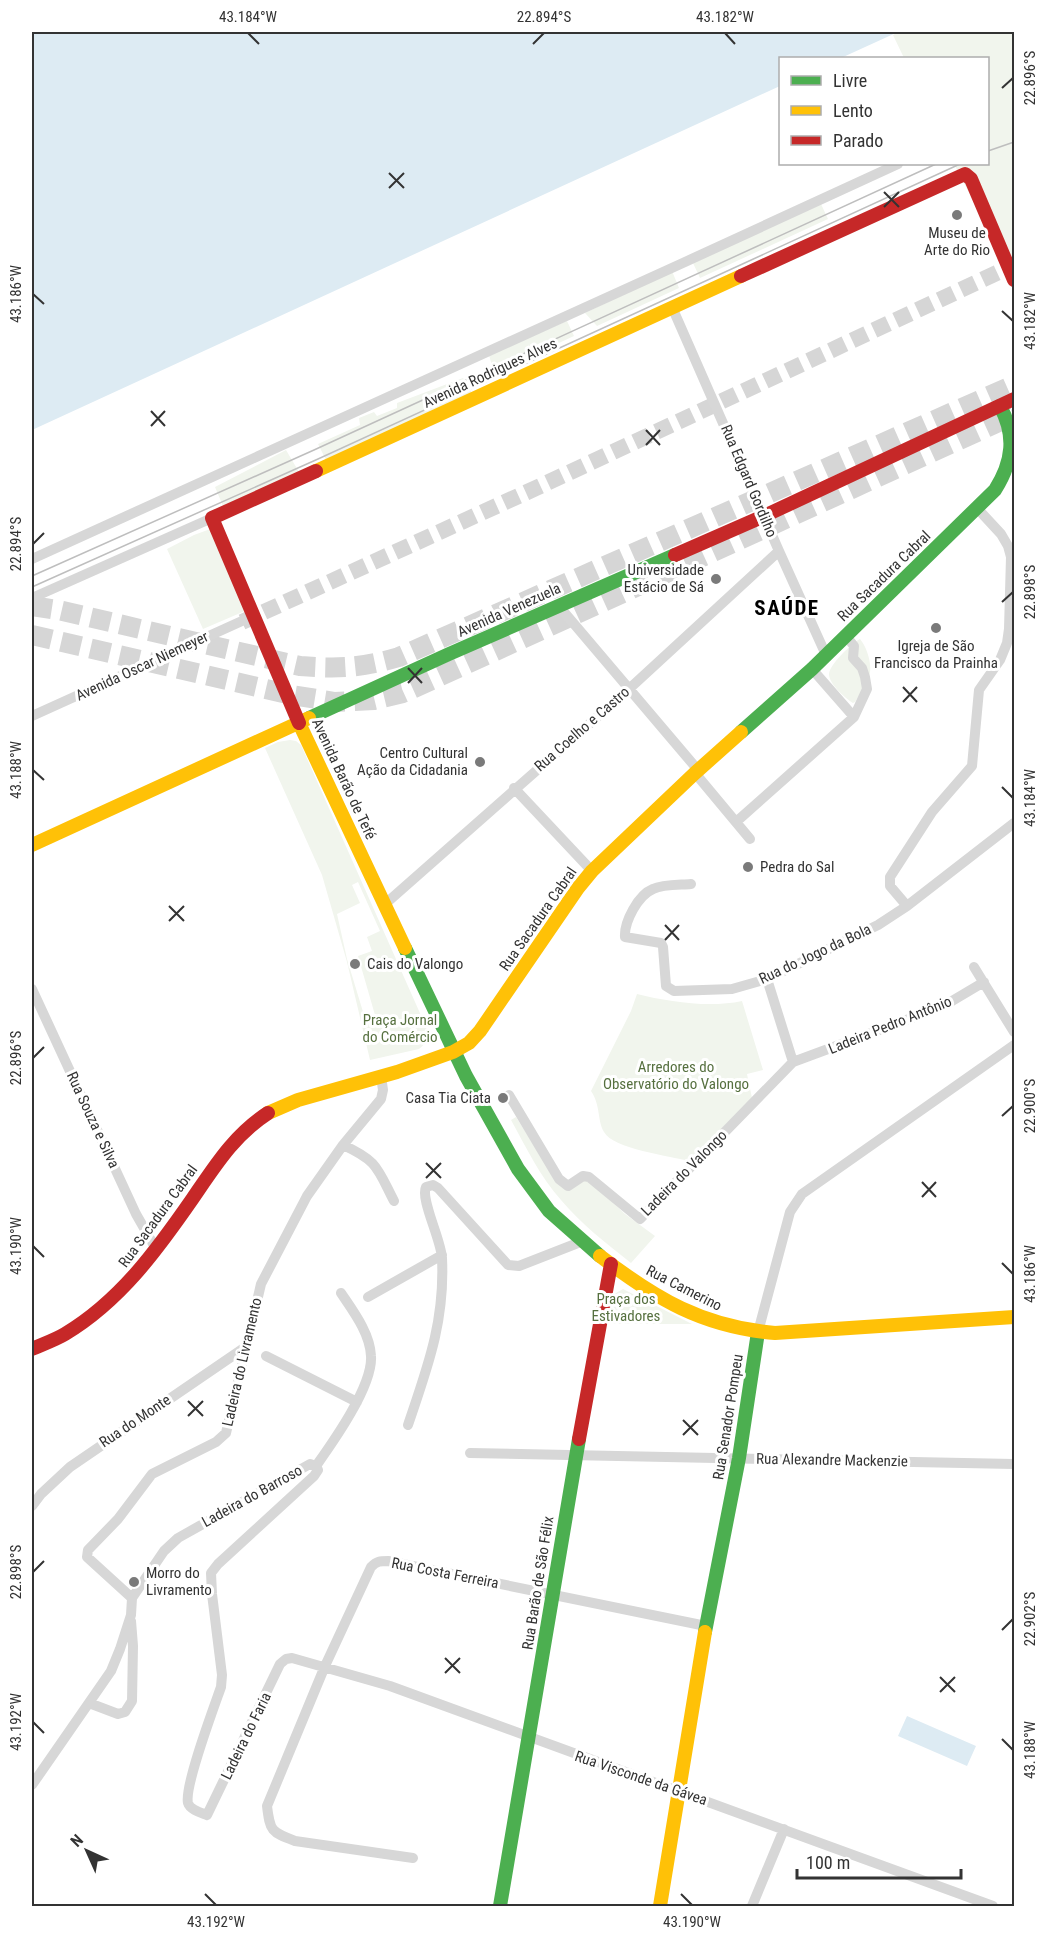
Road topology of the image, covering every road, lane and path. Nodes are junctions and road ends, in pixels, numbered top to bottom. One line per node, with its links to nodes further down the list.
1 (896, 165): 10 (street, Avenida Rodrigues Alves)
2 (1014, 280): 3 (main road, Avenida Rodrigues Alves)
3 (672, 307): 7 (street, Rua Edgard Gordilho); 8 (main road, Avenida Rodrigues Alves)
4 (1014, 399): 5 (main road)
5 (1000, 406): 6 (main road, Rua Sacadura Cabral); 7 (main road, Avenida Venezuela)
6 (977, 508): 14 (main road, Rua Sacadura Cabral); 30 (street)
7 (764, 516): 9 (street, Rua Edgard Gordilho); 12 (main road, Avenida Venezuela)
8 (212, 518): 11 (street, Avenida Rodrigues Alves); 13 (main road, Avenida Barão de Tefé)
9 (779, 551): 15 (street, Rua Edgard Gordilho); 17 (street, Rua Coelho e Castro)
10 (32, 559)
11 (32, 598)
12 (558, 605): 17 (street); 20 (main road, Avenida Venezuela)
13 (253, 616): 18 (street, Avenida Oscar Niemeyer); 20 (main road, Avenida Barão de Tefé)
14 (846, 636): 15 (main road, Rua Sacadura Cabral); 19 (street)
15 (826, 655): 16 (main road, Rua Sacadura Cabral)
16 (812, 669): 19 (street); 21 (main road, Rua Sacadura Cabral)
17 (629, 689): 21 (street); 22 (street, Rua Coelho e Castro)
18 (32, 716)
19 (854, 717): 23 (street)
20 (299, 723): 26 (main road, Avenida Venezuela); 29 (main road, Avenida Barão de Tefé)
21 (696, 772): 23 (street); 27 (main road, Rua Sacadura Cabral)
22 (514, 788): 27 (street); 29 (street, Rua Coelho e Castro)
23 (736, 822): 25 (street)
24 (1014, 823): 30 (street, Rua do Jogo da Bola)
25 (750, 839)
26 (32, 845)
27 (592, 871): 37 (main road, Rua Sacadura Cabral)
28 (691, 884): 32 (street, Rua do Jogo da Bola)
29 (384, 905): 37 (main road, Avenida Barão de Tefé)
30 (907, 906): 32 (street, Rua do Jogo da Bola)
31 (974, 967): 33 (street)
32 (767, 979): 38 (street)
33 (984, 982): 35 (street); 38 (street, Ladeira Pedro Antônio)
34 (32, 989): 44 (street, Rua Souza e Silva)
35 (1014, 1032)
36 (1014, 1045): 50 (street, Rua Senador Pompeu)
37 (453, 1052): 39 (main road, Rua Sacadura Cabral); 43 (main road, Rua Camerino)
38 (793, 1062): 40 (street, Ladeira do Valongo)
39 (381, 1076): 41 (street, Ladeira do Livramento); 44 (main road, Rua Sacadura Cabral)
40 (509, 1095)
41 (343, 1145): 42 (street); 51 (street, Ladeira do Livramento)
42 (394, 1201)
43 (582, 1241): 45 (street); 46 (main road, Rua Camerino)
44 (156, 1249): 52 (main road, Rua Sacadura Cabral)
45 (442, 1255): 48 (street); 55 (street)
46 (611, 1264): 50 (main road, Rua Camerino); 57 (main road, Rua Barão de São Félix)
47 (341, 1293): 54 (street)
48 (368, 1297)
49 (1014, 1317): 50 (main road, Rua Camerino)
50 (758, 1332): 58 (main road, Rua Senador Pompeu)
51 (247, 1346): 61 (street, Rua do Monte); 63 (street, Ladeira do Livramento)
52 (32, 1349)
53 (266, 1356): 54 (street)
54 (357, 1402): 60 (street)
55 (408, 1425)
56 (470, 1453): 57 (street, Rua Alexandre Mackenzie)
57 (576, 1454): 58 (street, Rua Alexandre Mackenzie); 62 (main road, Rua Barão de São Félix)
58 (739, 1458): 59 (street, Rua Alexandre Mackenzie); 65 (main road, Rua Senador Pompeu)
59 (1014, 1464)
60 (316, 1466): 63 (street, Ladeira do Barroso); 72 (street, Ladeira do Barroso)
61 (32, 1506)
62 (552, 1595): 65 (street, Rua Costa Ferreira); 67 (street, Rua Costa Ferreira); 69 (main road, Rua Barão de São Félix)
63 (132, 1598): 64 (street, Ladeira do Barroso)
64 (130, 1615): 68 (street, Ladeira do Barroso); 68 (street)
65 (706, 1626): 71 (main road, Rua Senador Pompeu)
66 (286, 1659): 67 (street, Rua Visconde da Gávea); 72 (street, Ladeira do Faria)
67 (325, 1666): 69 (street, Rua Visconde da Gávea); 74 (street, Rua Costa Ferreira)
68 (89, 1703): 70 (street, Ladeira do Barroso)
69 (530, 1738): 71 (street, Rua Visconde da Gávea); 75 (main road, Rua Barão de São Félix)
70 (32, 1785)
71 (680, 1791): 73 (street, Rua Visconde da Gávea); 76 (main road, Rua Senador Pompeu)
72 (207, 1815)
73 (784, 1829): 77 (street); 78 (street, Rua Visconde da Gávea)
74 (413, 1858)
75 (500, 1906)
76 (660, 1906)
77 (752, 1906)
78 (993, 1906)

